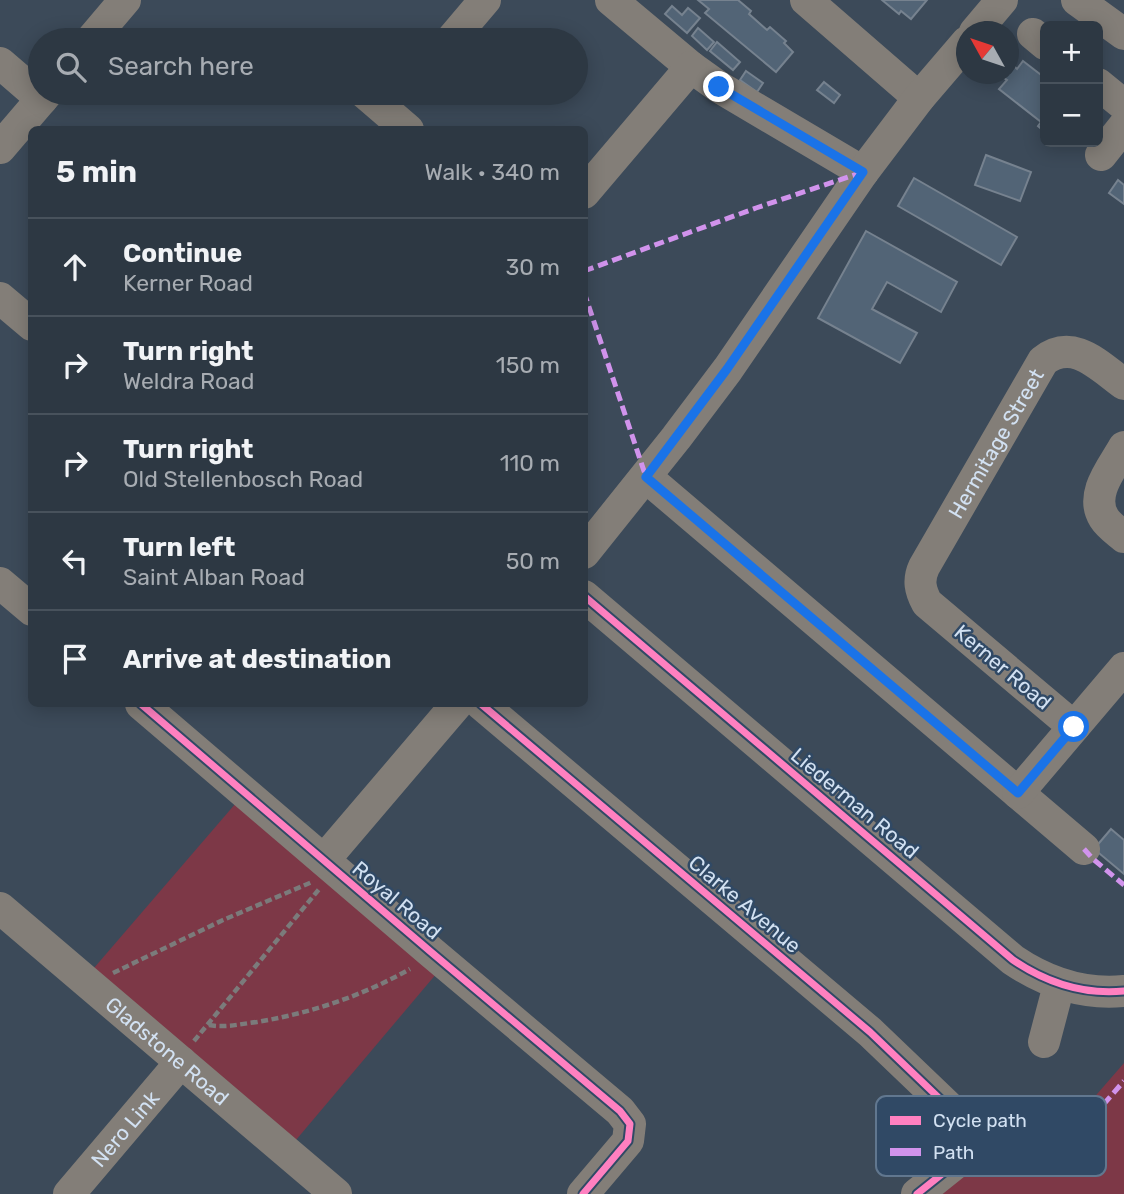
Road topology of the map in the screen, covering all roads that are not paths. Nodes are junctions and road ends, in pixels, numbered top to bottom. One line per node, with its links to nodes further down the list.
1 (125, 0): 8 (street)
2 (485, 0): 9 (street)
3 (611, 0): 13 (street)
4 (806, 0): 16 (street)
5 (1002, 0): 7 (street)
6 (1077, 0): 10 (street)
7 (984, 21)
8 (101, 28)
9 (461, 28)
10 (1124, 34)
11 (956, 55): 16 (street)
12 (0, 63): 14 (street)
13 (691, 67): 24 (street); 25 (street)
14 (28, 84)
15 (1103, 88): 19 (street)
16 (919, 98): 24 (street)
17 (36, 105): 22 (street)
18 (380, 105): 20 (street)
19 (1124, 105)
20 (394, 116)
21 (1124, 126): 23 (street)
22 (0, 148)
23 (1101, 155)
24 (863, 172): 30 (street)
25 (588, 188)
26 (0, 298): 27 (street)
27 (28, 322)
28 (1124, 384): 36 (street, Hermitage Street)
29 (1124, 447): 31 (street)
30 (646, 477): 32 (street); 42 (street)
31 (1124, 537)
32 (588, 548)
33 (0, 583): 35 (street)
34 (588, 599): 46 (street, Liederman Road)
35 (28, 607)
36 (933, 607): 41 (street, Kerner Road)
37 (1124, 668): 41 (street)
38 (144, 707): 44 (street, Royal Road)
39 (455, 707): 44 (street)
40 (485, 707): 50 (street, Clarke Avenue)
41 (1074, 727): 42 (street)
42 (1018, 793): 43 (street)
43 (1084, 849)
44 (328, 870): 54 (street, Royal Road)
45 (0, 908): 49 (street, Gladstone Road)
46 (1059, 985): 47 (street, Liederman Road); 48 (street)
47 (1124, 991)
48 (1044, 1042)
49 (181, 1062): 52 (street, Nero Link); 53 (street, Gladstone Road)
50 (937, 1096)
51 (940, 1176): 55 (street, Clarke Avenue)
52 (69, 1194)
53 (336, 1194)
54 (583, 1194)
55 (917, 1194)

